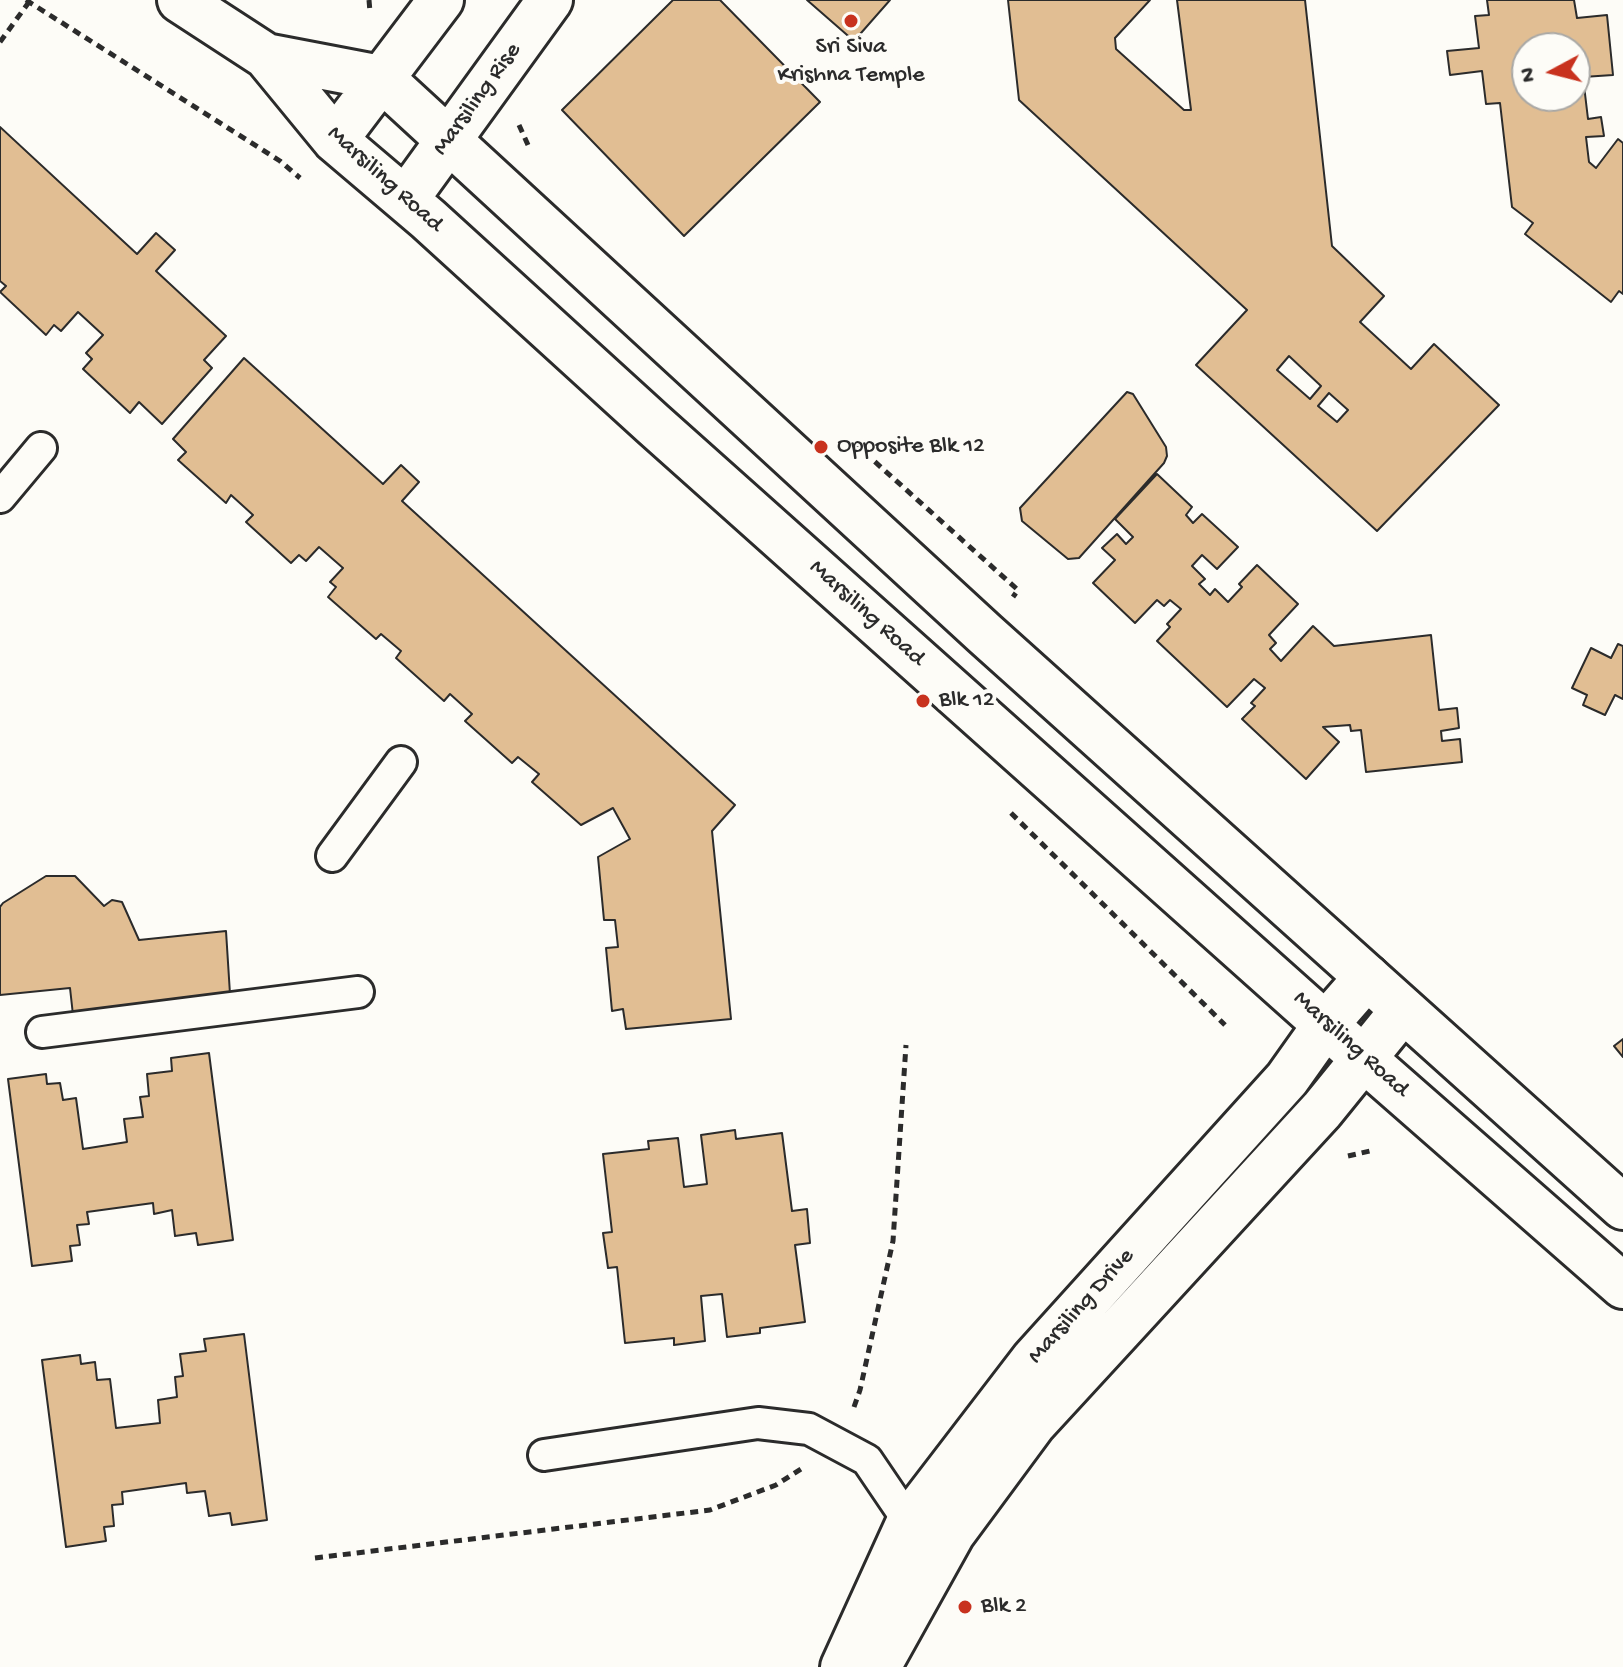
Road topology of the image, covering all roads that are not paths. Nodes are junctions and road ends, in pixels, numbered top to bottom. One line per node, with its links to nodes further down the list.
1 (180, 0): 4 (street, Marsiling Road)
2 (441, 0): 5 (street)
3 (550, 0): 7 (street, Marsiling Rise)
4 (266, 56): 5 (street, Marsiling Road); 6 (street, Marsiling Road)
5 (381, 78): 6 (street); 7 (street)
6 (335, 140): 8 (street, Marsiling Road)
7 (449, 141): 8 (street, Marsiling Rise); 13 (street)
8 (406, 199): 16 (street, Marsiling Road)
9 (41, 448): 10 (lane)
10 (0, 497)
11 (401, 762): 12 (lane)
12 (332, 856)
13 (1367, 977): 15 (street); 16 (street, Marsiling Drive)
14 (358, 992): 17 (lane)
15 (1403, 1010): 18 (street, Marsiling Drive); 19 (street)
16 (1326, 1024): 18 (street, Marsiling Road); 22 (street, Marsiling Drive)
17 (42, 1032)
18 (1364, 1059): 20 (street, Marsiling Road); 23 (street, Marsiling Drive)
19 (1623, 1207)
20 (1623, 1286)
21 (544, 1455): 22 (lane)
22 (909, 1522): 23 (lane); 24 (street, Marsiling Drive)
23 (952, 1534): 25 (street, Marsiling Drive)
24 (843, 1667)
25 (878, 1667)

